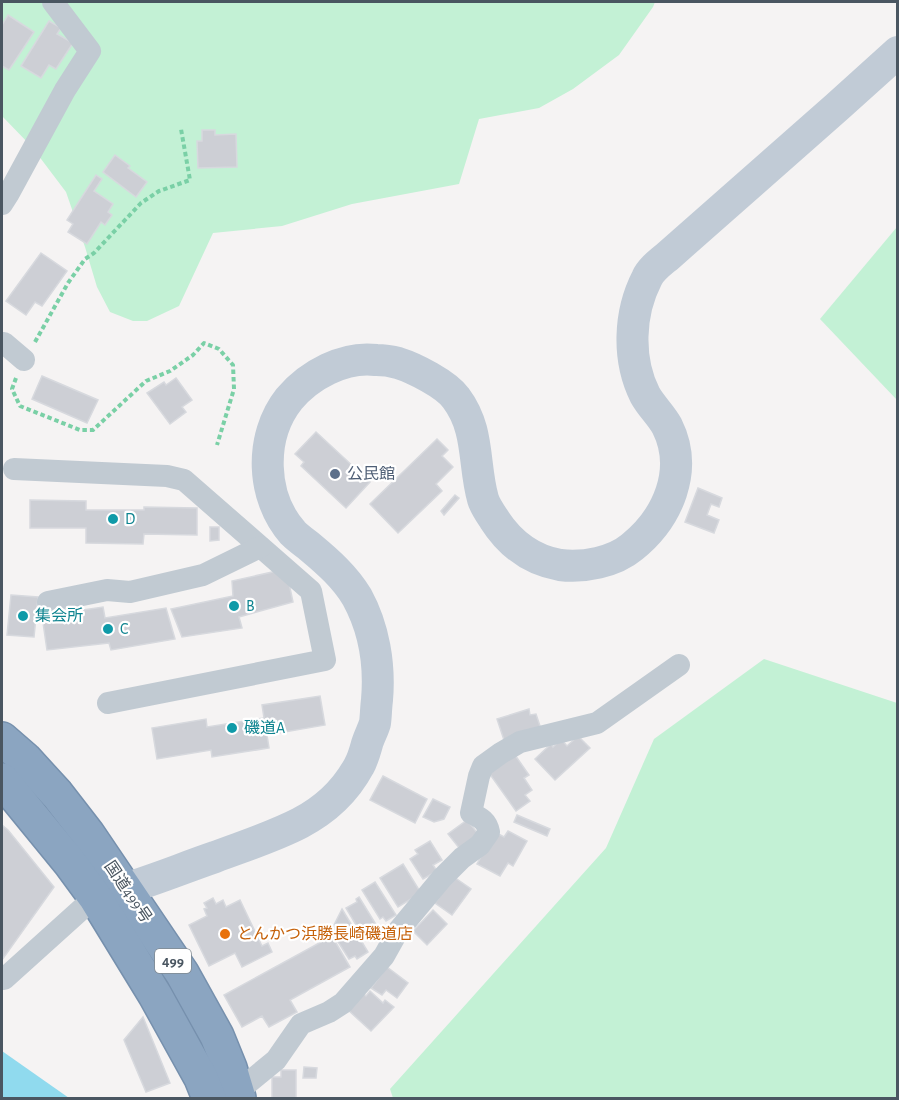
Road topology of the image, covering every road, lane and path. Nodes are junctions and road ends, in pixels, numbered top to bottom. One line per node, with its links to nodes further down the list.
1 (53, 2): 4 (street)
2 (897, 52): 10 (street)
3 (181, 129): 6 (path)
4 (2, 204)
5 (2, 343): 6 (street)
6 (24, 360): 7 (path)
7 (217, 445)
8 (14, 469): 9 (street)
9 (260, 547): 11 (street); 12 (street)
10 (319, 555): 11 (street); 17 (street)
11 (296, 578): 14 (street)
12 (48, 602)
13 (679, 665): 19 (street)
14 (108, 703)
15 (2, 739): 17 (highway, 国道499号 / 499)
16 (2, 780): 17 (highway, 国道499号 / 499)
17 (110, 893): 18 (street); 19 (highway, 国道499号 / 499)
18 (3, 979)
19 (228, 1096)

